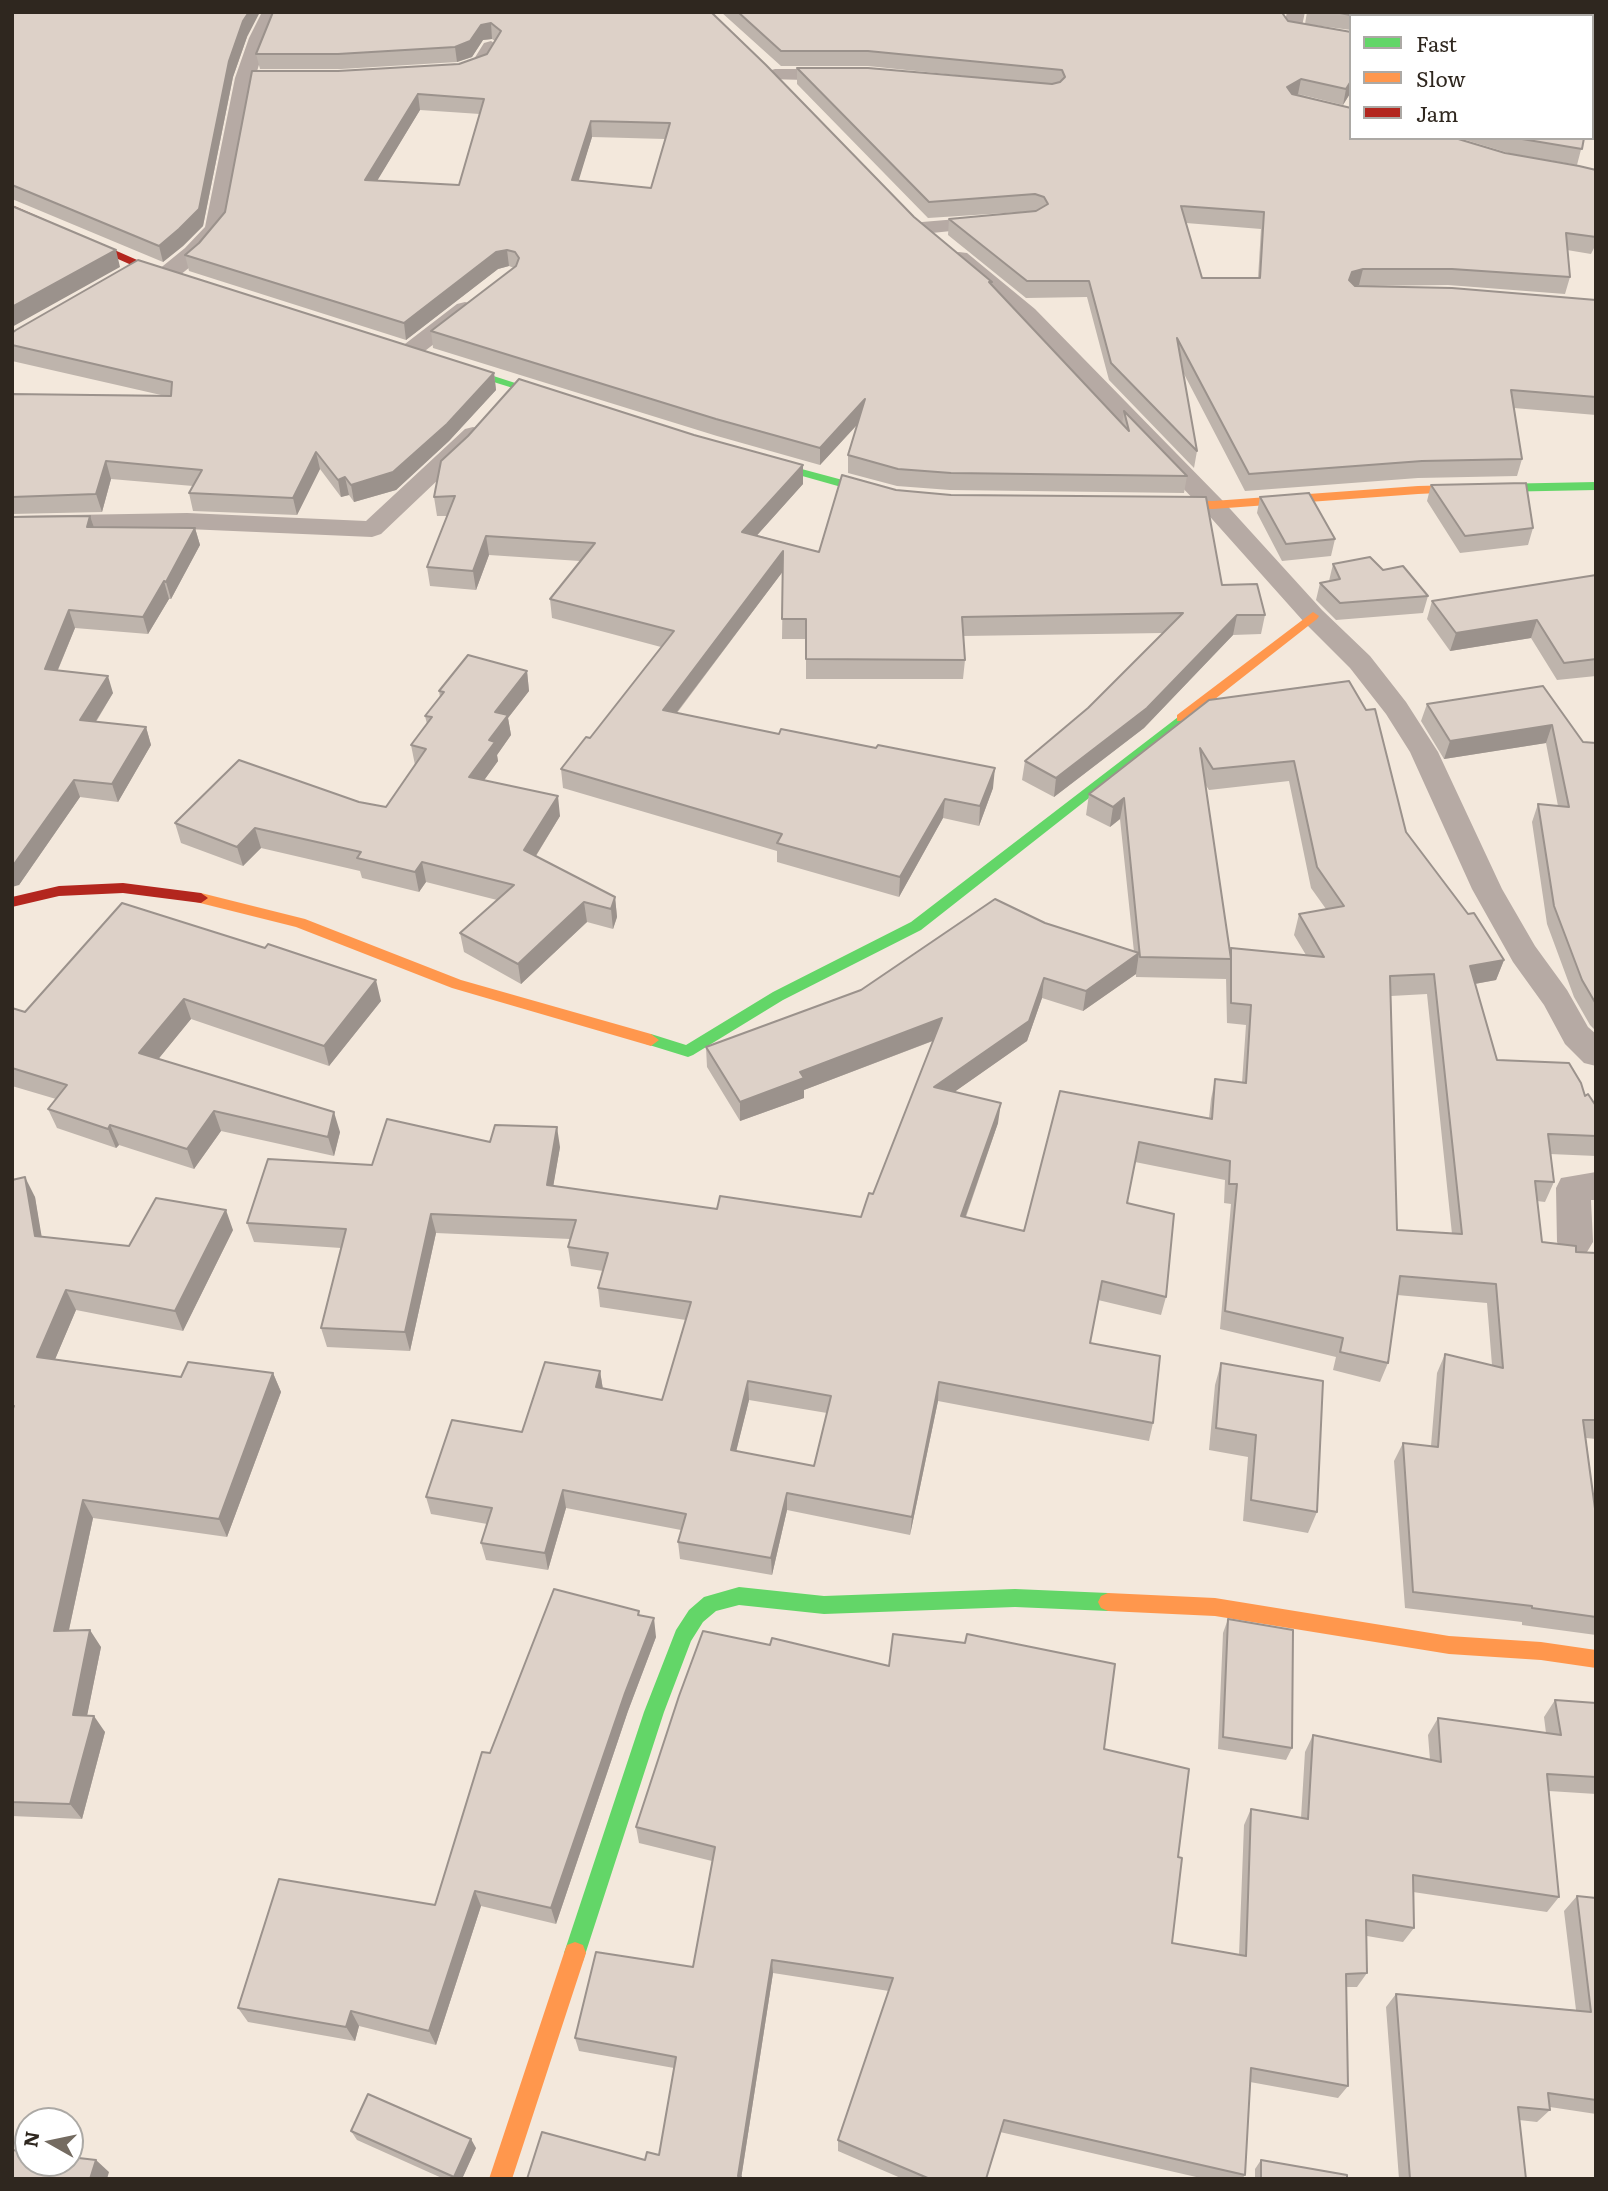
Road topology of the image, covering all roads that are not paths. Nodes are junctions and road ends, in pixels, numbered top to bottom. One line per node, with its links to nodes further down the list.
1 (271, 12): 15 (street)
2 (1296, 12): 3 (street)
3 (1349, 39)
4 (491, 47): 6 (street)
5 (756, 57): 7 (street)
6 (425, 75)
7 (775, 75): 8 (street); 9 (street)
8 (868, 75)
9 (794, 95)
10 (12, 208): 14 (street)
11 (904, 210): 13 (street)
12 (1009, 221): 13 (street)
13 (922, 228): 26 (street)
14 (140, 265): 15 (street); 16 (street)
15 (166, 275): 17 (street)
16 (117, 278)
17 (191, 284)
18 (488, 292): 19 (street)
19 (402, 350): 20 (street)
20 (516, 386): 21 (street); 27 (street)
21 (579, 406)
22 (733, 453): 24 (street)
23 (1596, 486): 26 (street)
24 (910, 499)
25 (1144, 504): 26 (street)
26 (1213, 505): 28 (street)
27 (12, 524)
28 (1313, 616): 29 (street); 30 (street)
29 (12, 902)
30 (1596, 1054)
31 (1596, 1186): 32 (street)
32 (1575, 1242)
33 (1596, 1659): 34 (street)
34 (500, 2179)

